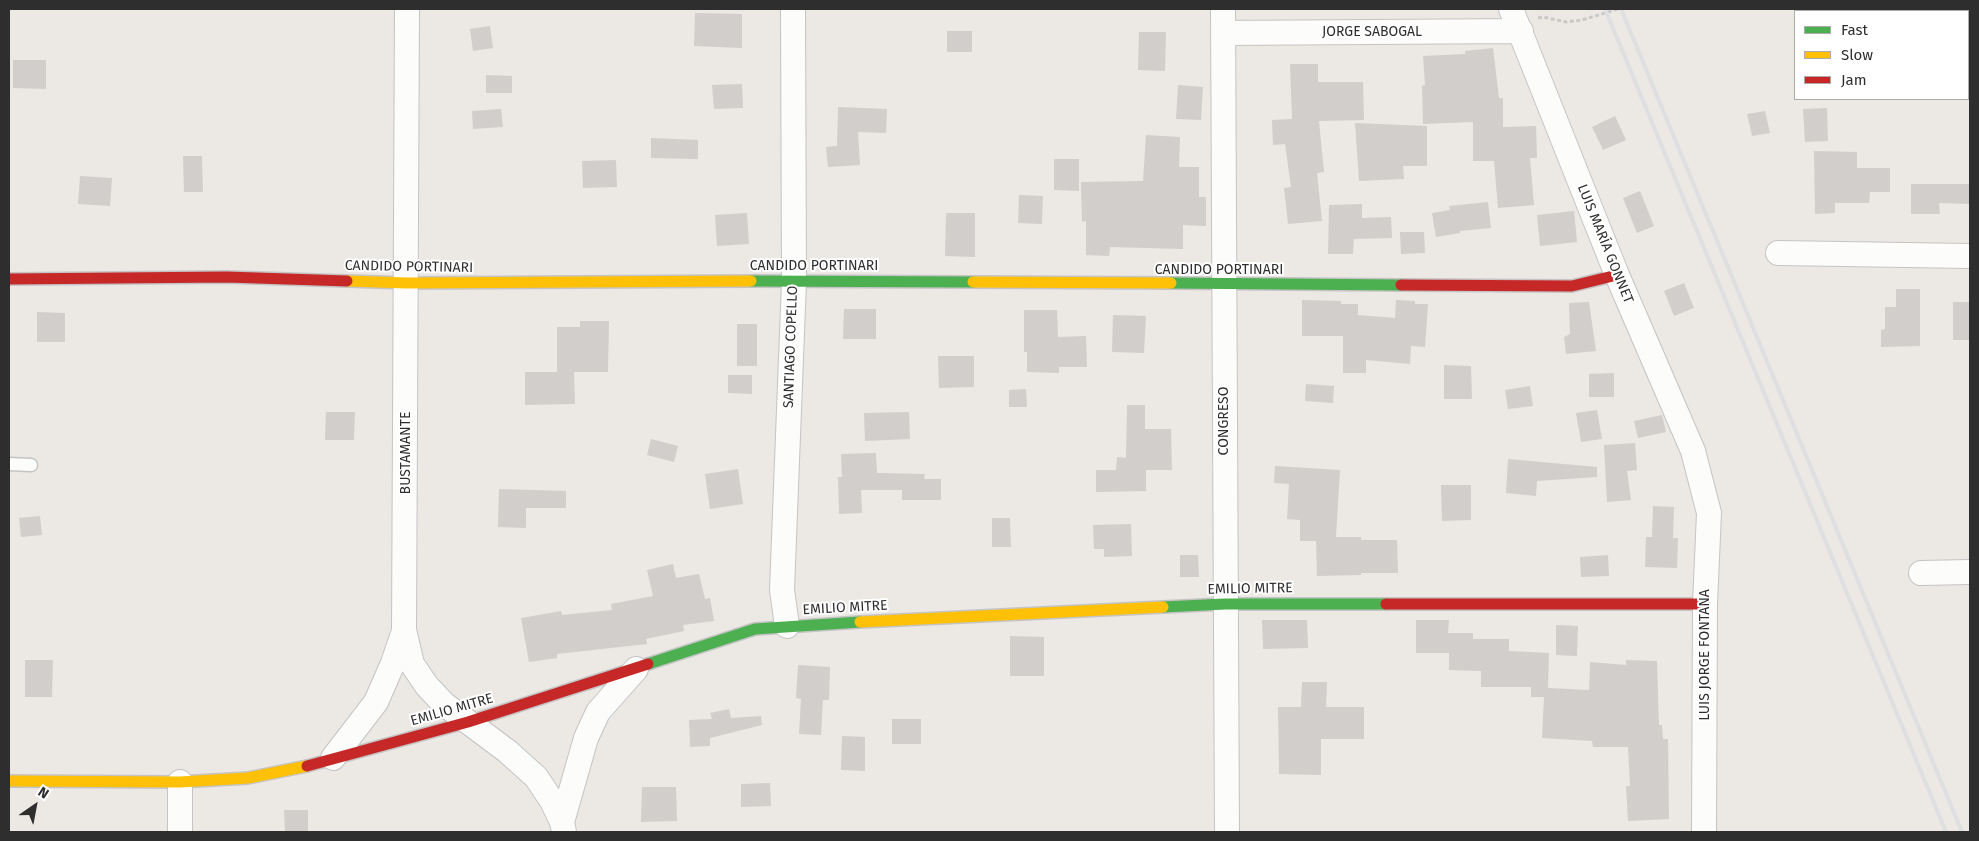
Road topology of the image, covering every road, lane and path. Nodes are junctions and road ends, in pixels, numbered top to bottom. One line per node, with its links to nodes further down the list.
1 (407, 9): 13 (street, BUSTAMANTE)
2 (793, 9): 12 (street, SANTIAGO COPELLO)
3 (1223, 9): 7 (street, CONGRESO)
4 (1512, 9): 6 (street, LUIS MARÍA GONNET)
5 (1618, 9): 6 (path)
6 (1521, 31): 7 (street, JORGE SABOGAL); 10 (street, LUIS MARÍA GONNET)
7 (1223, 33): 14 (street, CONGRESO)
8 (1778, 253): 9 (street)
9 (1970, 256)
10 (1617, 275): 14 (street, CANDIDO PORTINARI); 17 (street, LUIS MARÍA GONNET)
11 (9, 279): 13 (street, CANDIDO PORTINARI)
12 (794, 281): 13 (street, CANDIDO PORTINARI); 14 (street, CANDIDO PORTINARI); 22 (street, SANTIAGO COPELLO)
13 (407, 283): 23 (street, BUSTAMANTE)
14 (1224, 285): 20 (street, CONGRESO)
15 (9, 464): 16 (lane)
16 (31, 465)
17 (1700, 478): 21 (street, LUIS JORGE FONTANA)
18 (1970, 572): 19 (street)
19 (1920, 573)
20 (1225, 604): 21 (street, EMILIO MITRE); 22 (street, EMILIO MITRE); 31 (street, CONGRESO)
21 (1705, 604): 32 (street, LUIS JORGE FONTANA)
22 (786, 626): 24 (street, EMILIO MITRE)
23 (404, 630): 25 (street, BUSTAMANTE); 26 (street)
24 (636, 669): 25 (street, EMILIO MITRE); 29 (street)
25 (468, 722): 26 (street, EMILIO MITRE); 29 (street, BUSTAMANTE)
26 (333, 758): 28 (street, EMILIO MITRE)
27 (9, 781): 28 (street, EMILIO MITRE)
28 (180, 782): 30 (street)
29 (563, 827)
30 (180, 832)
31 (1227, 832)
32 (1704, 832)

